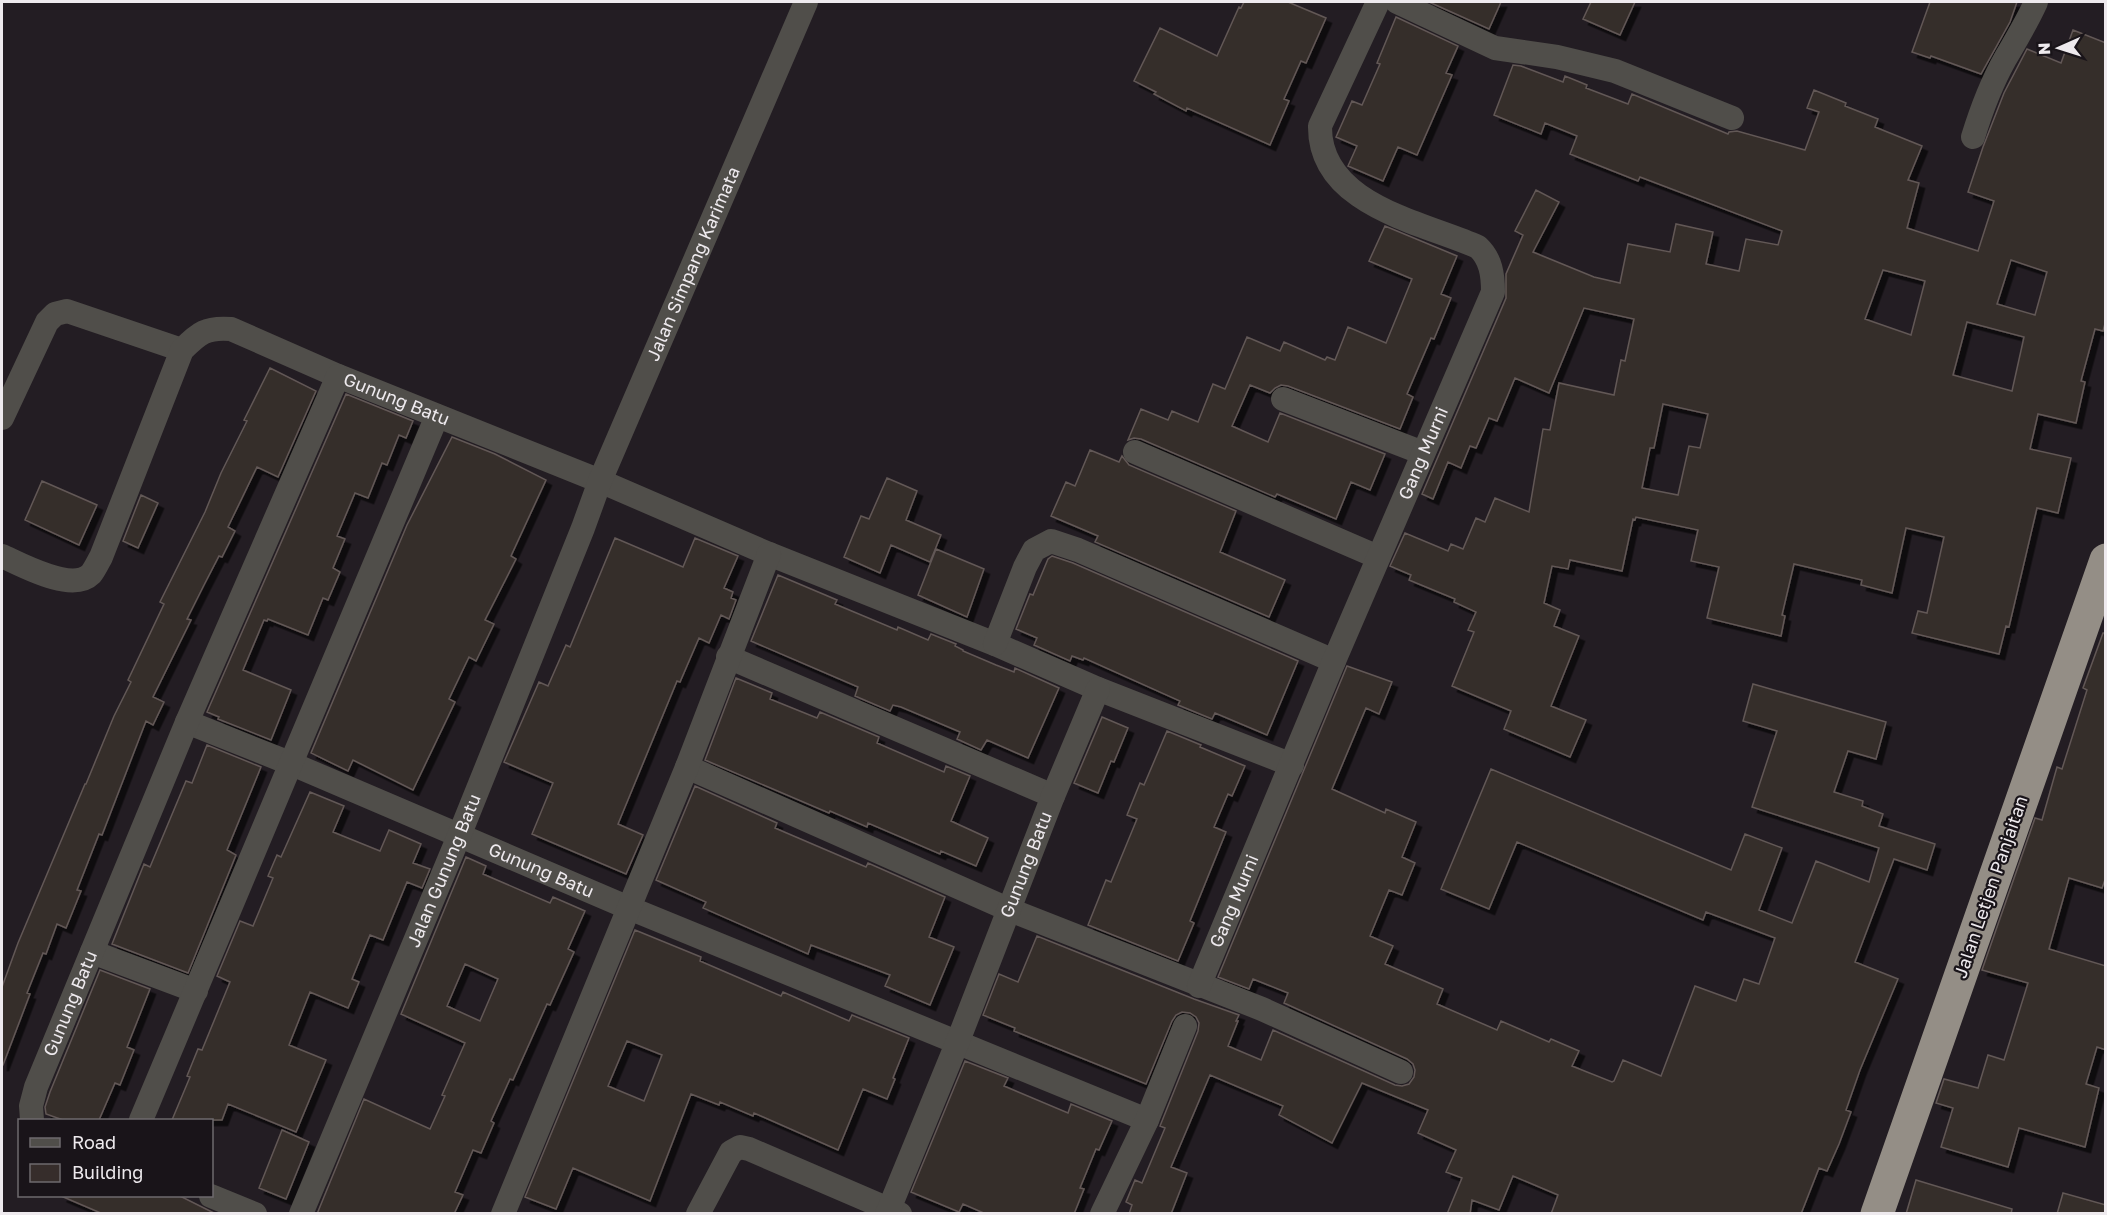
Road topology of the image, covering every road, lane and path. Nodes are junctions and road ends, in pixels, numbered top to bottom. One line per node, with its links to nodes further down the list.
1 (806, 2): 14 (street, Jalan Simpang Karimata)
2 (1378, 2): 13 (street, Gang Murni)
3 (1397, 2): 5 (street)
4 (2036, 2): 6 (street)
5 (1732, 118)
6 (1973, 137)
7 (182, 350): 8 (street); 11 (street); 17 (street)
8 (338, 376): 10 (street, Gunung Batu); 24 (street, Gunung Batu)
9 (1283, 399): 13 (street)
10 (437, 416): 14 (street, Gunung Batu); 25 (street)
11 (2, 418)
12 (1135, 452): 18 (street)
13 (1423, 453): 18 (street, Gang Murni)
14 (600, 481): 15 (street, Jalan Simpang Karimata); 16 (street, Gunung Batu)
15 (583, 528): 29 (street, Jalan Gunung Batu)
16 (769, 554): 20 (street, Gunung Batu); 21 (street)
17 (2, 556)
18 (1378, 557): 22 (street, Gang Murni)
19 (2106, 560): 48 (highway, Jalan Letjen Panjaitan)
20 (994, 644): 22 (street); 23 (street, Gunung Batu)
21 (728, 657): 27 (street); 28 (street)
22 (1334, 661): 26 (street, Gang Murni)
23 (1098, 689): 26 (street, Gunung Batu); 28 (street, Gunung Batu)
24 (187, 722): 25 (street, Gunung Batu); 32 (street, Gunung Batu)
25 (292, 764): 29 (street, Gunung Batu); 34 (street)
26 (1292, 765): 33 (street, Gang Murni)
27 (687, 767): 30 (street); 31 (street)
28 (1053, 796): 31 (street, Gunung Batu)
29 (459, 836): 30 (street, Gunung Batu); 44 (street, Jalan Gunung Batu)
30 (629, 908): 36 (street, Gunung Batu); 45 (street)
31 (1010, 909): 33 (street); 36 (street, Gunung Batu)
32 (92, 952): 34 (street); 38 (street, Gunung Batu)
33 (1199, 986): 37 (street)
34 (196, 991): 39 (street)
35 (1185, 1026): 40 (street)
36 (958, 1041): 40 (street, Gunung Batu); 42 (street, Gunung Batu)
37 (1401, 1072)
38 (32, 1119)
39 (141, 1119)
40 (1147, 1120): 47 (street)
41 (213, 1197): 43 (street)
42 (892, 1212): 46 (street, Gunung Batu)
43 (255, 1214)
44 (301, 1214)
45 (503, 1214)
46 (698, 1214)
47 (1102, 1214)
48 (1877, 1214)

